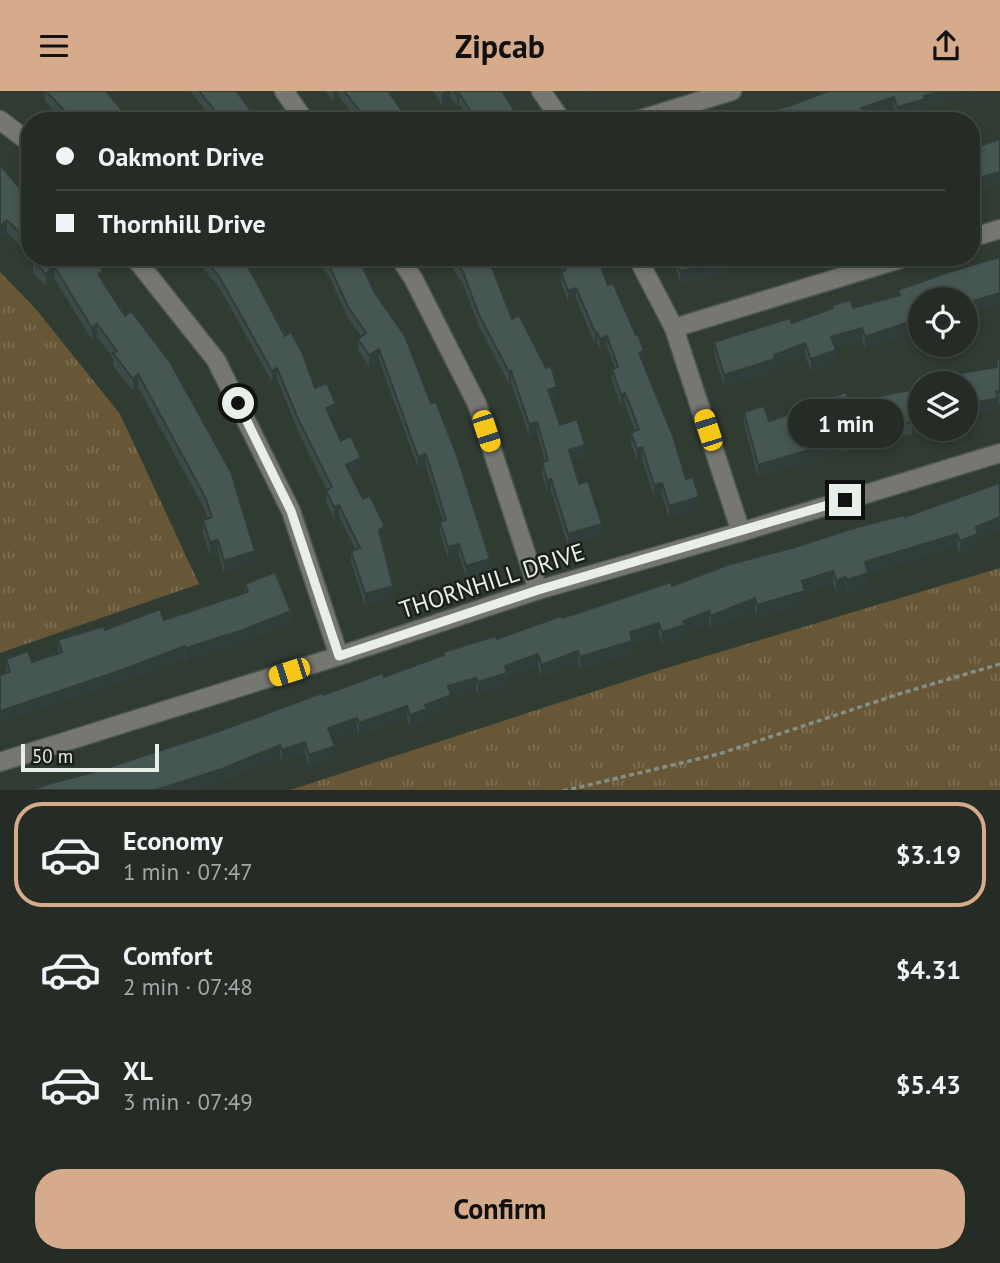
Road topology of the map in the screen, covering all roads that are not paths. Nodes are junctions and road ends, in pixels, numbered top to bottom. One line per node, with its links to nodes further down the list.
1 (284, 91): 4 (street)
2 (541, 91): 5 (street)
3 (732, 91): 6 (street)
4 (299, 112)
5 (556, 112)
6 (664, 112)
7 (0, 120): 8 (street)
8 (21, 136)
9 (1000, 229): 10 (street)
10 (980, 235)
11 (141, 266): 19 (street)
12 (405, 266): 18 (street)
13 (642, 266): 15 (street)
14 (877, 266): 15 (street)
15 (674, 328): 17 (street)
16 (1000, 453): 17 (street, THORNHILL DRIVE)
17 (741, 532): 18 (street, THORNHILL DRIVE)
18 (538, 590): 19 (street, THORNHILL DRIVE)
19 (339, 656): 20 (street, THORNHILL DRIVE)
20 (0, 762)

